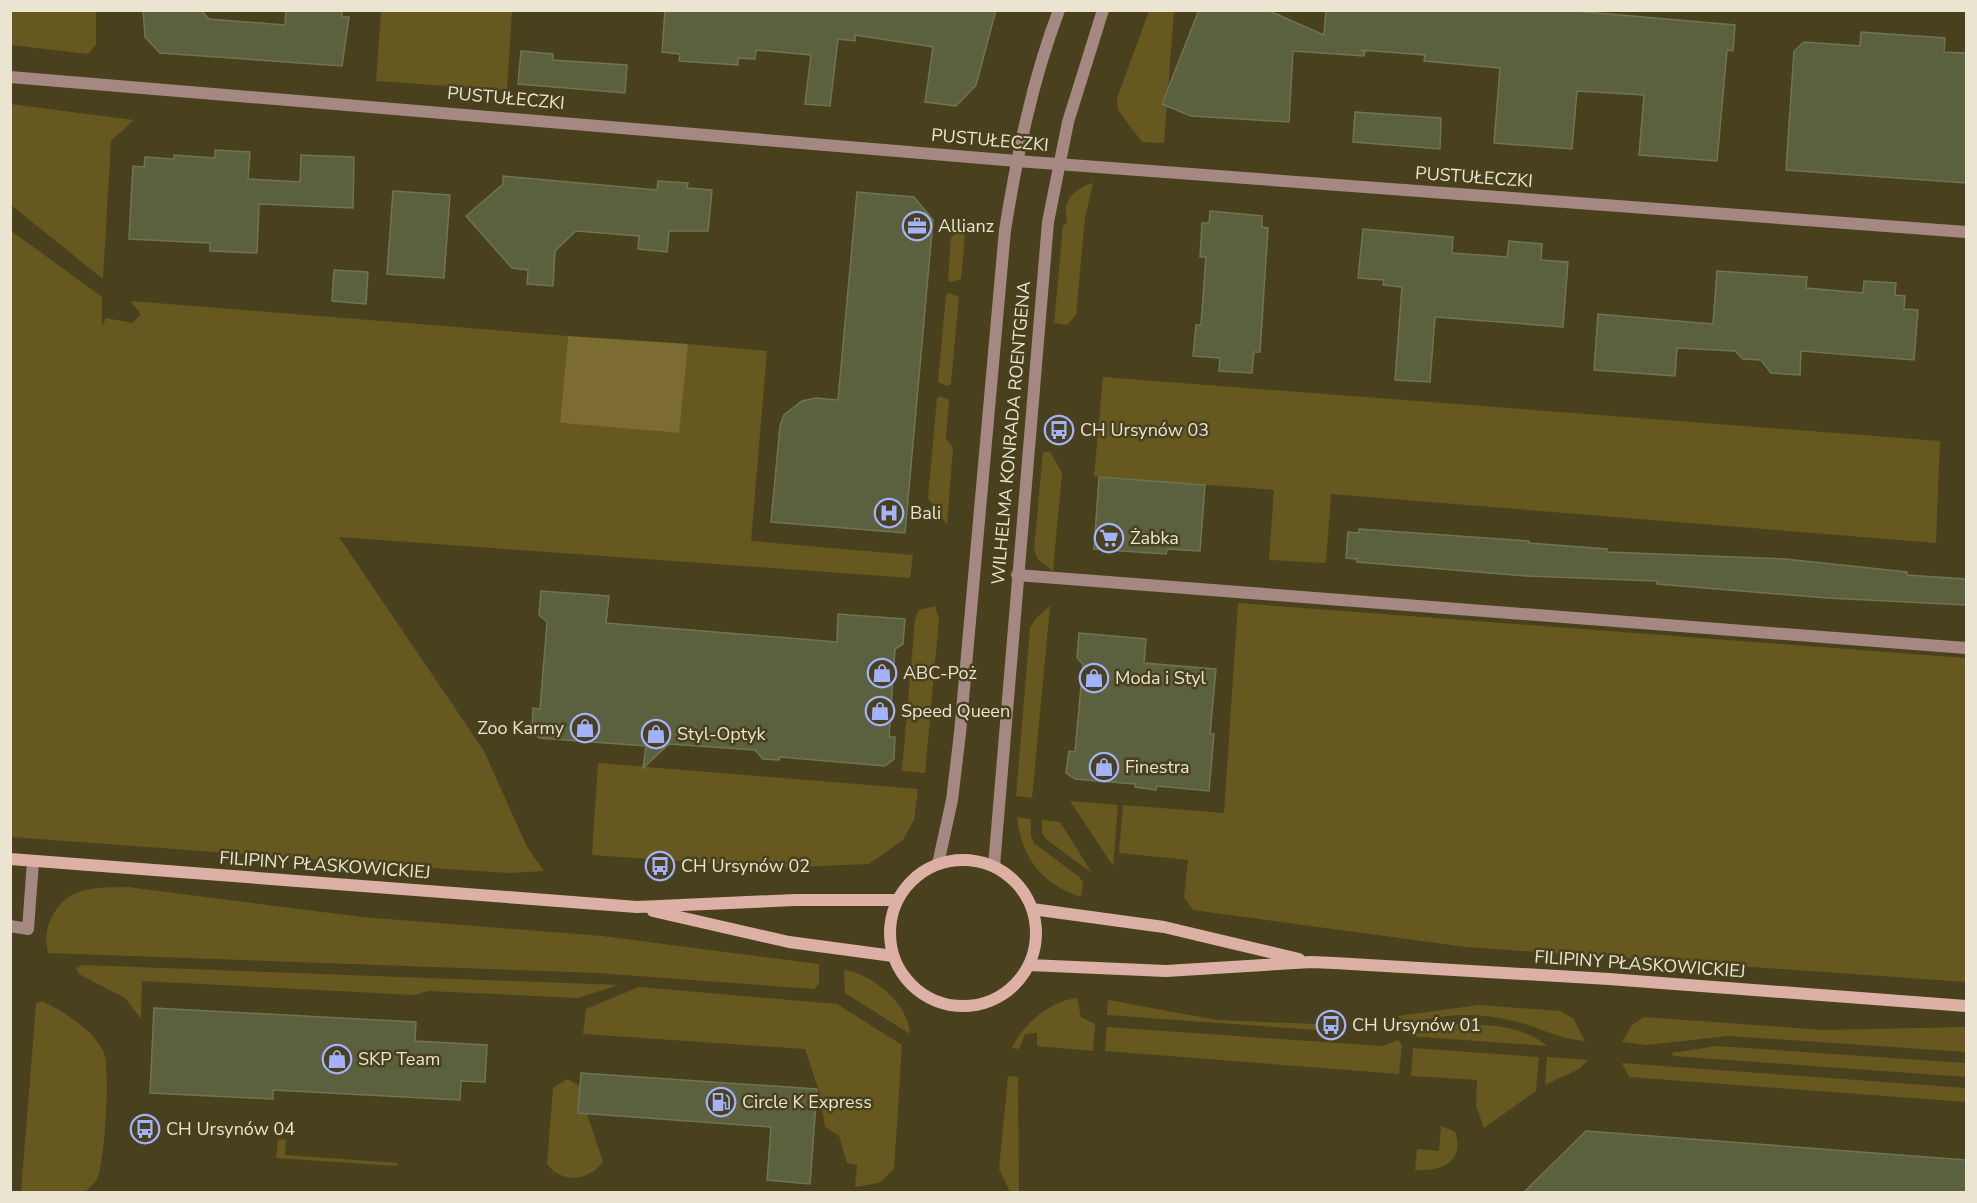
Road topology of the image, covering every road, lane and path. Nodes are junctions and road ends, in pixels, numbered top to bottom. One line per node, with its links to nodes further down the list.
1 (1059, 10): 4 (street, WILHELMA KONRADA ROENTGENA)
2 (1103, 10): 5 (street, WILHELMA KONRADA ROENTGENA)
3 (10, 77): 4 (street, PUSTUŁECZKI)
4 (1017, 161): 5 (street, PUSTUŁECZKI); 11 (street, WILHELMA KONRADA ROENTGENA)
5 (1059, 164): 6 (street, PUSTUŁECZKI); 7 (street, WILHELMA KONRADA ROENTGENA)
6 (1966, 232)
7 (1017, 575): 8 (street); 12 (street, WILHELMA KONRADA ROENTGENA)
8 (1966, 648)
9 (10, 859): 10 (main road, FILIPINY PŁASKOWICKIEJ)
10 (33, 861): 14 (main road, FILIPINY PŁASKOWICKIEJ); 16 (street)
11 (938, 864): 12 (main road); 13 (main road)
12 (994, 866): 15 (main road)
13 (897, 900): 14 (main road, FILIPINY PŁASKOWICKIEJ); 17 (main road)
14 (637, 907): 17 (main road, FILIPINY PŁASKOWICKIEJ)
15 (1032, 909): 18 (main road, FILIPINY PŁASKOWICKIEJ); 19 (main road)
16 (10, 926)
17 (893, 956): 19 (main road)
18 (1311, 962): 19 (main road, FILIPINY PŁASKOWICKIEJ); 20 (main road, FILIPINY PŁASKOWICKIEJ)
19 (1029, 966)
20 (1966, 1006)

